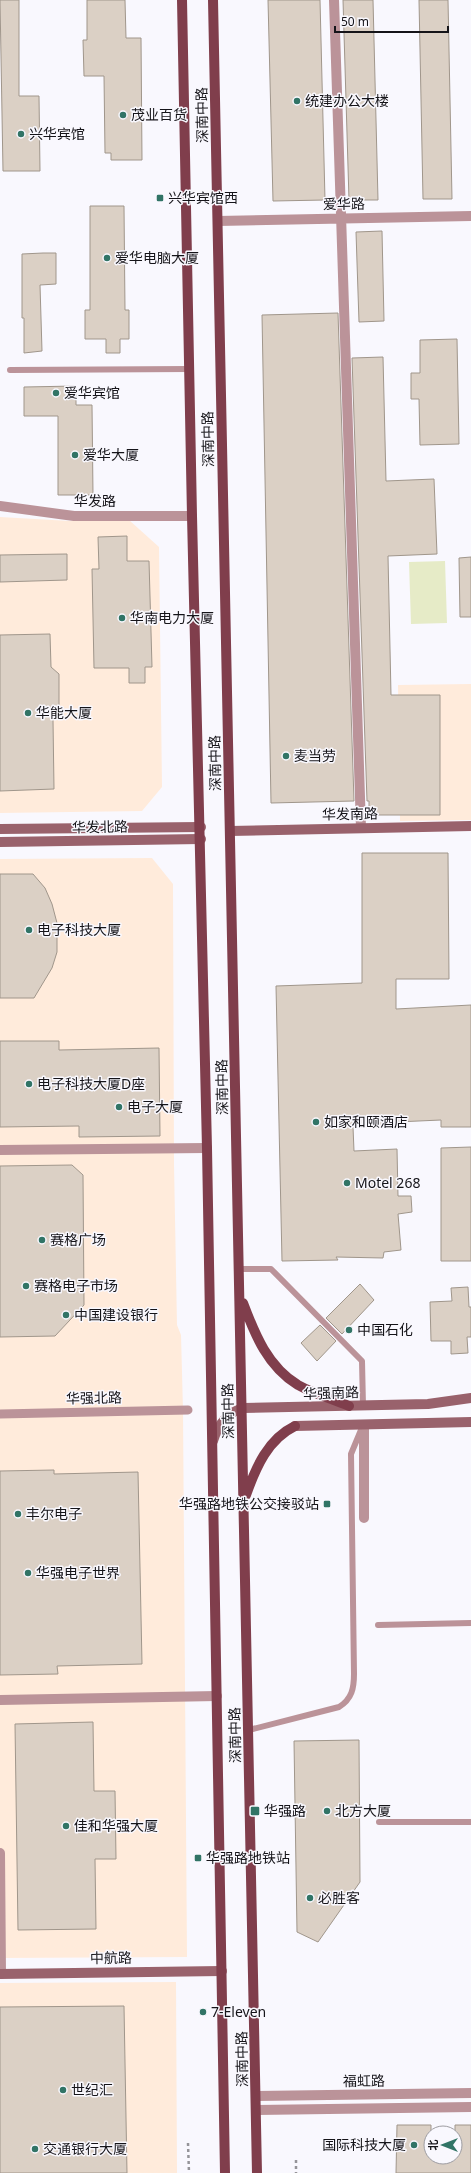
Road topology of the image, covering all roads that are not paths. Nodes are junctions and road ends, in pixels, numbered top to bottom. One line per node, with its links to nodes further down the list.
1 (182, 0): 7 (main road, 深南中路)
2 (214, 0): 6 (main road, 深南中路)
3 (334, 0): 5 (street)
4 (471, 216): 5 (street, 爱华路)
5 (341, 218): 6 (street, 爱华路); 14 (street)
6 (218, 221): 15 (main road, 深南中路)
7 (189, 369): 8 (lane); 10 (main road, 深南中路)
8 (10, 370)
9 (0, 506): 10 (street, 华发路)
10 (192, 516): 12 (main road, 深南中路)
11 (471, 826): 14 (main road, 华发南路)
12 (201, 827): 13 (main road, 华发北路); 16 (main road, 深南中路)
13 (0, 828)
14 (361, 828): 15 (main road, 华发南路)
15 (230, 831): 20 (main road, 深南中路)
16 (201, 839): 17 (main road, 华发北路); 18 (main road, 深南中路)
17 (0, 842)
18 (207, 1148): 19 (street); 30 (main road, 深南中路)
19 (0, 1150)
20 (240, 1269): 21 (main road, 深南中路); 24 (lane)
21 (240, 1296): 23 (main road); 25 (main road, 深南中路)
22 (471, 1398): 24 (main road, 华强南路)
23 (349, 1406): 24 (main road, 华强南路); 25 (main road, 华强南路)
24 (363, 1406)
25 (243, 1408): 30 (main road, 华强南路); 31 (main road, 深南中路)
26 (188, 1410): 27 (street, 华强北路)
27 (0, 1414)
28 (471, 1422): 29 (main road)
29 (364, 1425): 31 (main road); 32 (street); 37 (lane)
30 (212, 1445): 35 (main road, 深南中路)
31 (244, 1501): 37 (main road, 深南中路)
32 (364, 1518)
33 (471, 1623): 34 (lane)
34 (378, 1625)
35 (217, 1696): 36 (street); 41 (main road, 深南中路)
36 (0, 1700)
37 (249, 1730): 44 (main road, 深南中路)
38 (379, 1822): 39 (lane)
39 (471, 1822)
40 (0, 1854): 42 (street)
41 (222, 1971): 42 (main road, 中航路); 47 (main road, 深南中路)
42 (1, 1974)
43 (471, 2093): 44 (street, 福虹路)
44 (257, 2096): 46 (main road, 深南中路)
45 (471, 2107): 46 (street, 福虹路)
46 (257, 2110): 48 (main road, 深南中路)
47 (225, 2173)
48 (258, 2173)

